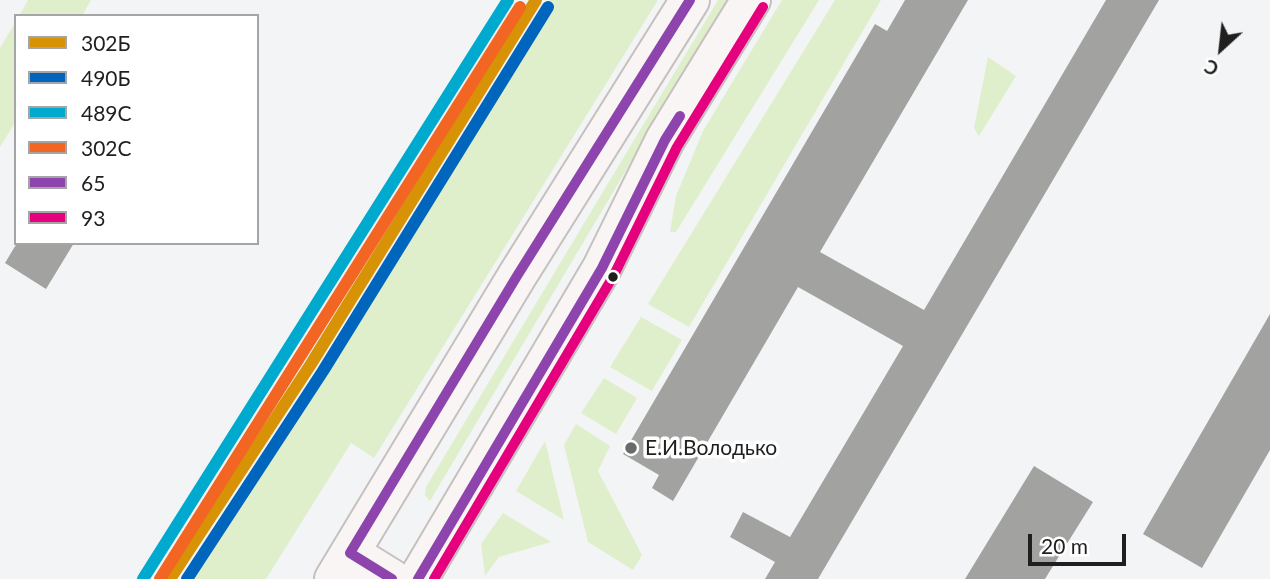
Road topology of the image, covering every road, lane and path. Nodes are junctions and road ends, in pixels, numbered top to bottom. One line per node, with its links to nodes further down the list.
1 (690, 0): 3 (main road)
2 (751, 0): 5 (main road)
3 (342, 566): 4 (main road)
4 (392, 579)
5 (418, 579)

